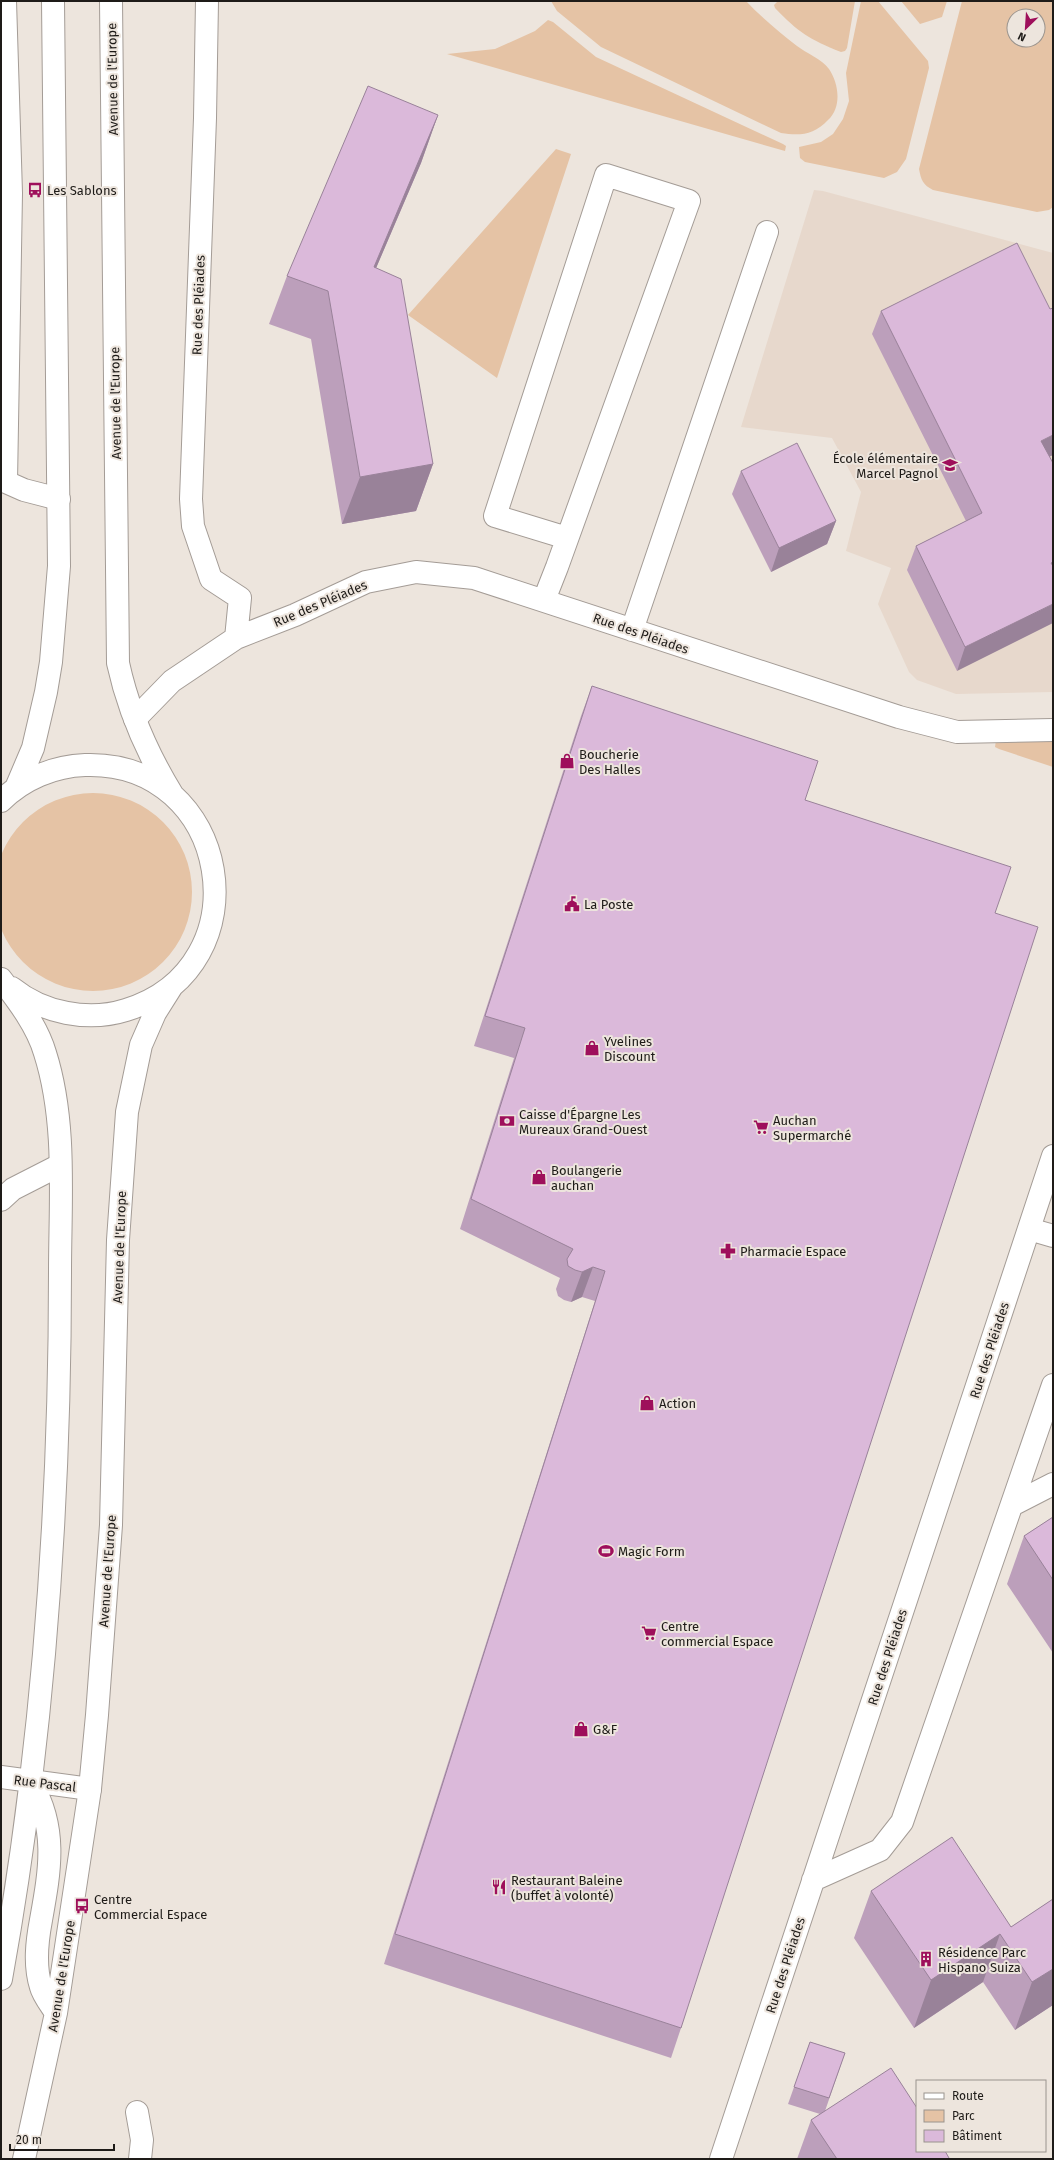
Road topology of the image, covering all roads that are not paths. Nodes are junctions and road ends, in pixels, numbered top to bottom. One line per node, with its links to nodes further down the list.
1 (5, 1): 5 (main road)
2 (53, 1): 7 (main road)
3 (111, 1): 12 (main road, Avenue de l'Europe)
4 (207, 1): 11 (main road, Rue des Pléiades)
5 (6, 193): 7 (main road)
6 (767, 232): 10 (main road)
7 (59, 499): 15 (main road)
8 (567, 538): 8 (main road); 9 (main road)
9 (544, 600): 10 (main road, Rue des Pléiades); 11 (main road, Rue des Pléiades)
10 (632, 630): 13 (main road, Rue des Pléiades)
11 (236, 638): 12 (main road, Rue des Pléiades)
12 (135, 720): 14 (main road, Avenue de l'Europe)
13 (1053, 730)
14 (172, 794): 15 (main road); 17 (main road)
15 (8, 795)
16 (1, 978): 17 (main road); 19 (main road)
17 (172, 986): 28 (main road, Avenue de l'Europe)
18 (1053, 1156): 21 (main road, Rue des Pléiades)
19 (60, 1164): 20 (main road); 27 (main road)
20 (1, 1200)
21 (1029, 1229): 22 (main road); 29 (main road, Rue des Pléiades)
22 (1053, 1236)
23 (1053, 1385): 25 (main road)
24 (1053, 1484): 25 (main road)
25 (1012, 1505): 29 (main road)
26 (1, 1777): 27 (main road, Rue Pascal)
27 (30, 1781): 28 (main road, Rue Pascal); 30 (main road); 31 (main road)
28 (90, 1789): 31 (main road, Avenue de l'Europe)
29 (813, 1880): 35 (main road, Rue des Pléiades)
30 (1, 1979)
31 (56, 2013): 33 (main road, Avenue de l'Europe)
32 (137, 2112): 34 (main road)
33 (24, 2159)
34 (140, 2159)
35 (721, 2159)

